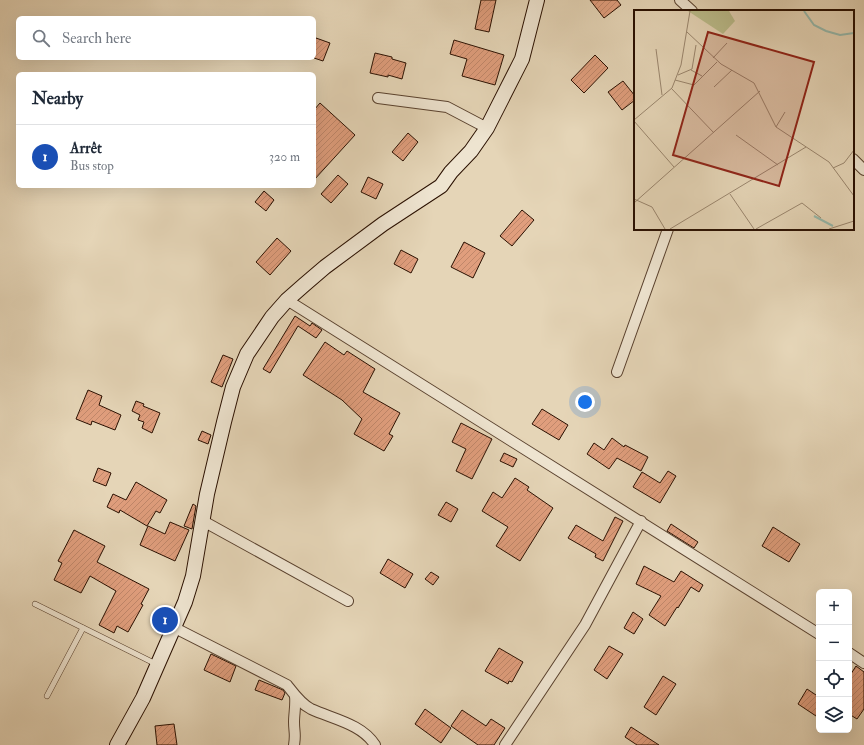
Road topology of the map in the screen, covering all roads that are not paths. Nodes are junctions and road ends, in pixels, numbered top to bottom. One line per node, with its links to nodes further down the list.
1 (537, 0): 5 (street)
2 (680, 0): 3 (street)
3 (691, 10)
4 (378, 98): 5 (street)
5 (487, 128): 9 (street)
6 (854, 161): 7 (street)
7 (864, 170)
8 (668, 230): 10 (street)
9 (287, 300): 11 (street); 12 (street)
10 (617, 372)
11 (203, 520): 13 (street); 16 (street)
12 (641, 522): 17 (street); 26 (street)
13 (348, 601)
14 (35, 604): 15 (lane)
15 (83, 628): 20 (lane); 21 (lane)
16 (175, 628): 20 (street); 22 (street)
17 (816, 632)
18 (852, 655): 19 (street)
19 (864, 663)
20 (158, 664): 23 (street)
21 (46, 696)
22 (295, 696): 24 (street); 25 (street)
23 (117, 745)
24 (294, 745)
25 (375, 745)
26 (505, 745)

